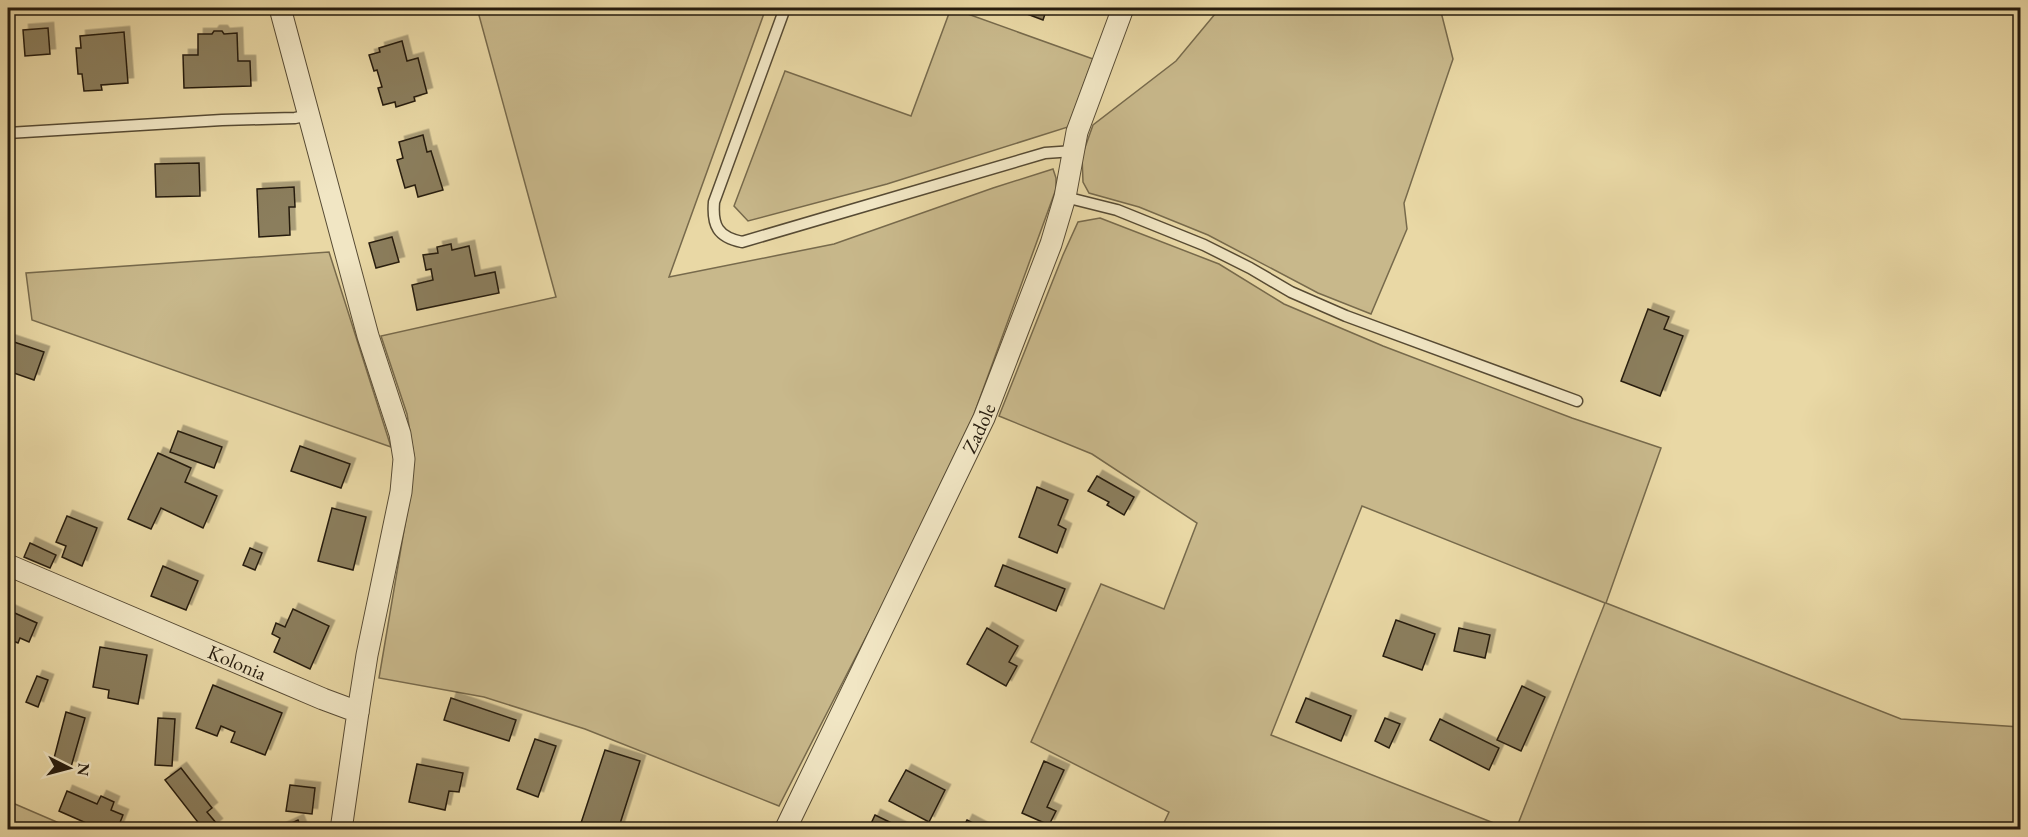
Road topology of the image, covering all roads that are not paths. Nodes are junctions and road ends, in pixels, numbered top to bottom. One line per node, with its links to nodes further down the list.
1 (280, 8): 4 (street)
2 (785, 8): 6 (lane)
3 (1123, 8): 6 (street, Zadole)
4 (309, 115): 5 (lane); 10 (street)
5 (8, 133)
6 (1074, 150): 7 (street, Zadole)
7 (1065, 197): 8 (lane); 12 (street, Zadole)
8 (1577, 401)
9 (8, 565): 10 (street, Kolonia)
10 (358, 712): 11 (street)
11 (341, 830)
12 (784, 830)

